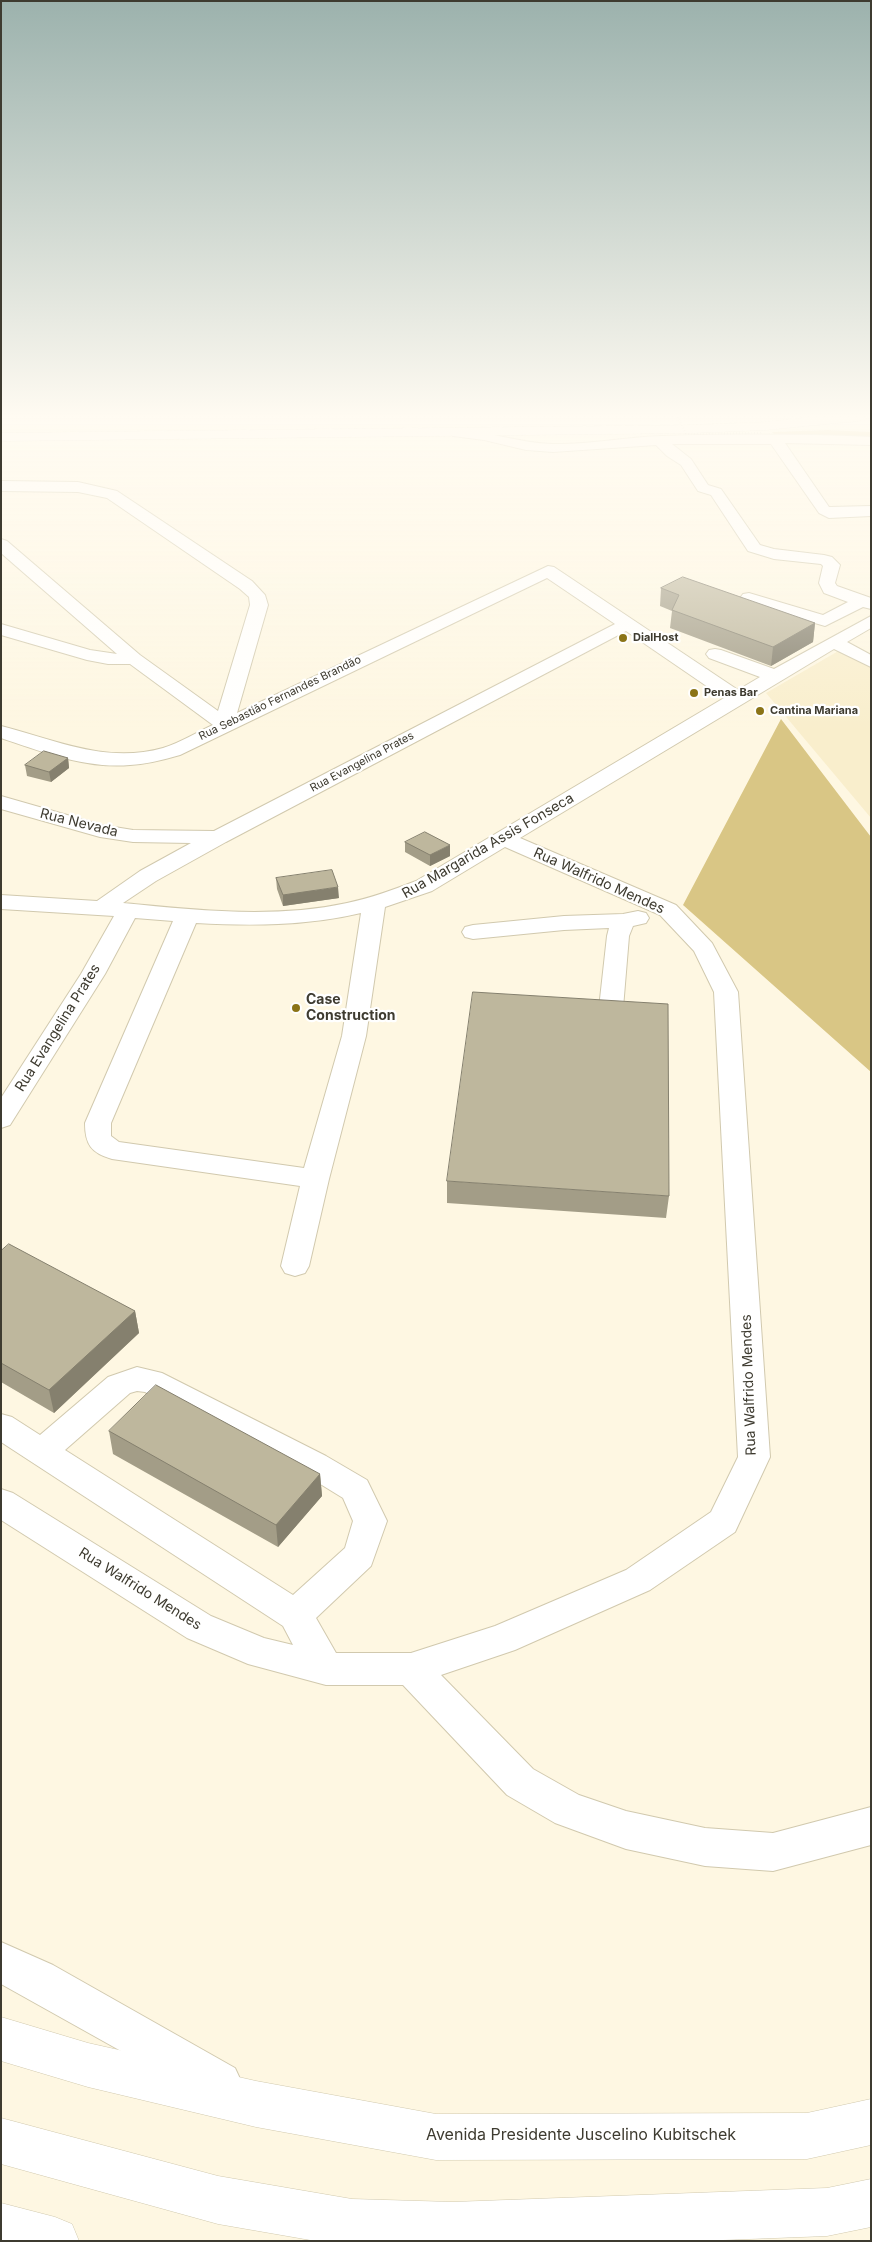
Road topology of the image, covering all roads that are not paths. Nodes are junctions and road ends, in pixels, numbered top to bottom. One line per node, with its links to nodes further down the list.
1 (155, 522): 17 (street)
2 (736, 522): 5 (street)
3 (1, 544): 13 (street)
4 (749, 598): 6 (street)
5 (866, 602): 6 (street)
6 (825, 621): 10 (street)
7 (871, 621): 10 (street, Rua Margarida Assis Fonseca)
8 (627, 624): 16 (street); 17 (street, Rua Sebastião Fernandes Brandão); 20 (street, Rua Evangelina Prates)
9 (1, 629): 13 (street)
10 (855, 630): 11 (street, Rua Margarida Assis Fonseca)
11 (834, 642): 14 (street); 15 (street, Rua Margarida Assis Fonseca)
12 (715, 654): 15 (street)
13 (134, 659): 17 (street)
14 (871, 662)
15 (775, 676): 16 (street, Rua Margarida Assis Fonseca)
16 (737, 698): 21 (street, Rua Margarida Assis Fonseca)
17 (224, 724): 18 (street, Rua Sebastião Fernandes Brandão)
18 (4, 735)
19 (1, 802): 20 (street, Rua Nevada)
20 (218, 837): 24 (street, Rua Evangelina Prates)
21 (505, 839): 23 (street, Rua Margarida Assis Fonseca); 26 (street, Rua Walfrido Mendes)
22 (1, 902): 24 (street, Rua Margarida Assis Fonseca)
23 (374, 905): 27 (street, Rua Margarida Assis Fonseca); 32 (street)
24 (101, 908): 25 (street, Rua Margarida Assis Fonseca)
25 (128, 910): 27 (street, Rua Margarida Assis Fonseca); 31 (street, Rua Evangelina Prates)
26 (668, 910): 28 (street); 39 (street, Rua Walfrido Mendes)
27 (187, 916): 32 (street)
28 (623, 921): 29 (street); 30 (street)
29 (473, 932)
30 (611, 1008)
31 (1, 1119)
32 (315, 1179): 33 (street)
33 (295, 1266)
34 (1, 1426): 35 (street)
35 (41, 1452): 37 (street); 37 (street)
36 (1, 1502): 38 (street, Rua Walfrido Mendes)
37 (295, 1615): 38 (street)
38 (326, 1669): 39 (street, Rua Walfrido Mendes)
39 (411, 1669): 40 (street)
40 (871, 1826)
41 (1, 1962): 43 (street)
42 (1, 2039): 43 (main road, Avenida Presidente Juscelino Kubitschek)
43 (256, 2104): 44 (main road, Avenida Presidente Juscelino Kubitschek)
44 (871, 2122)
45 (1, 2141): 46 (main road)
46 (871, 2203)
47 (1, 2227): 48 (main road)
48 (55, 2241)

